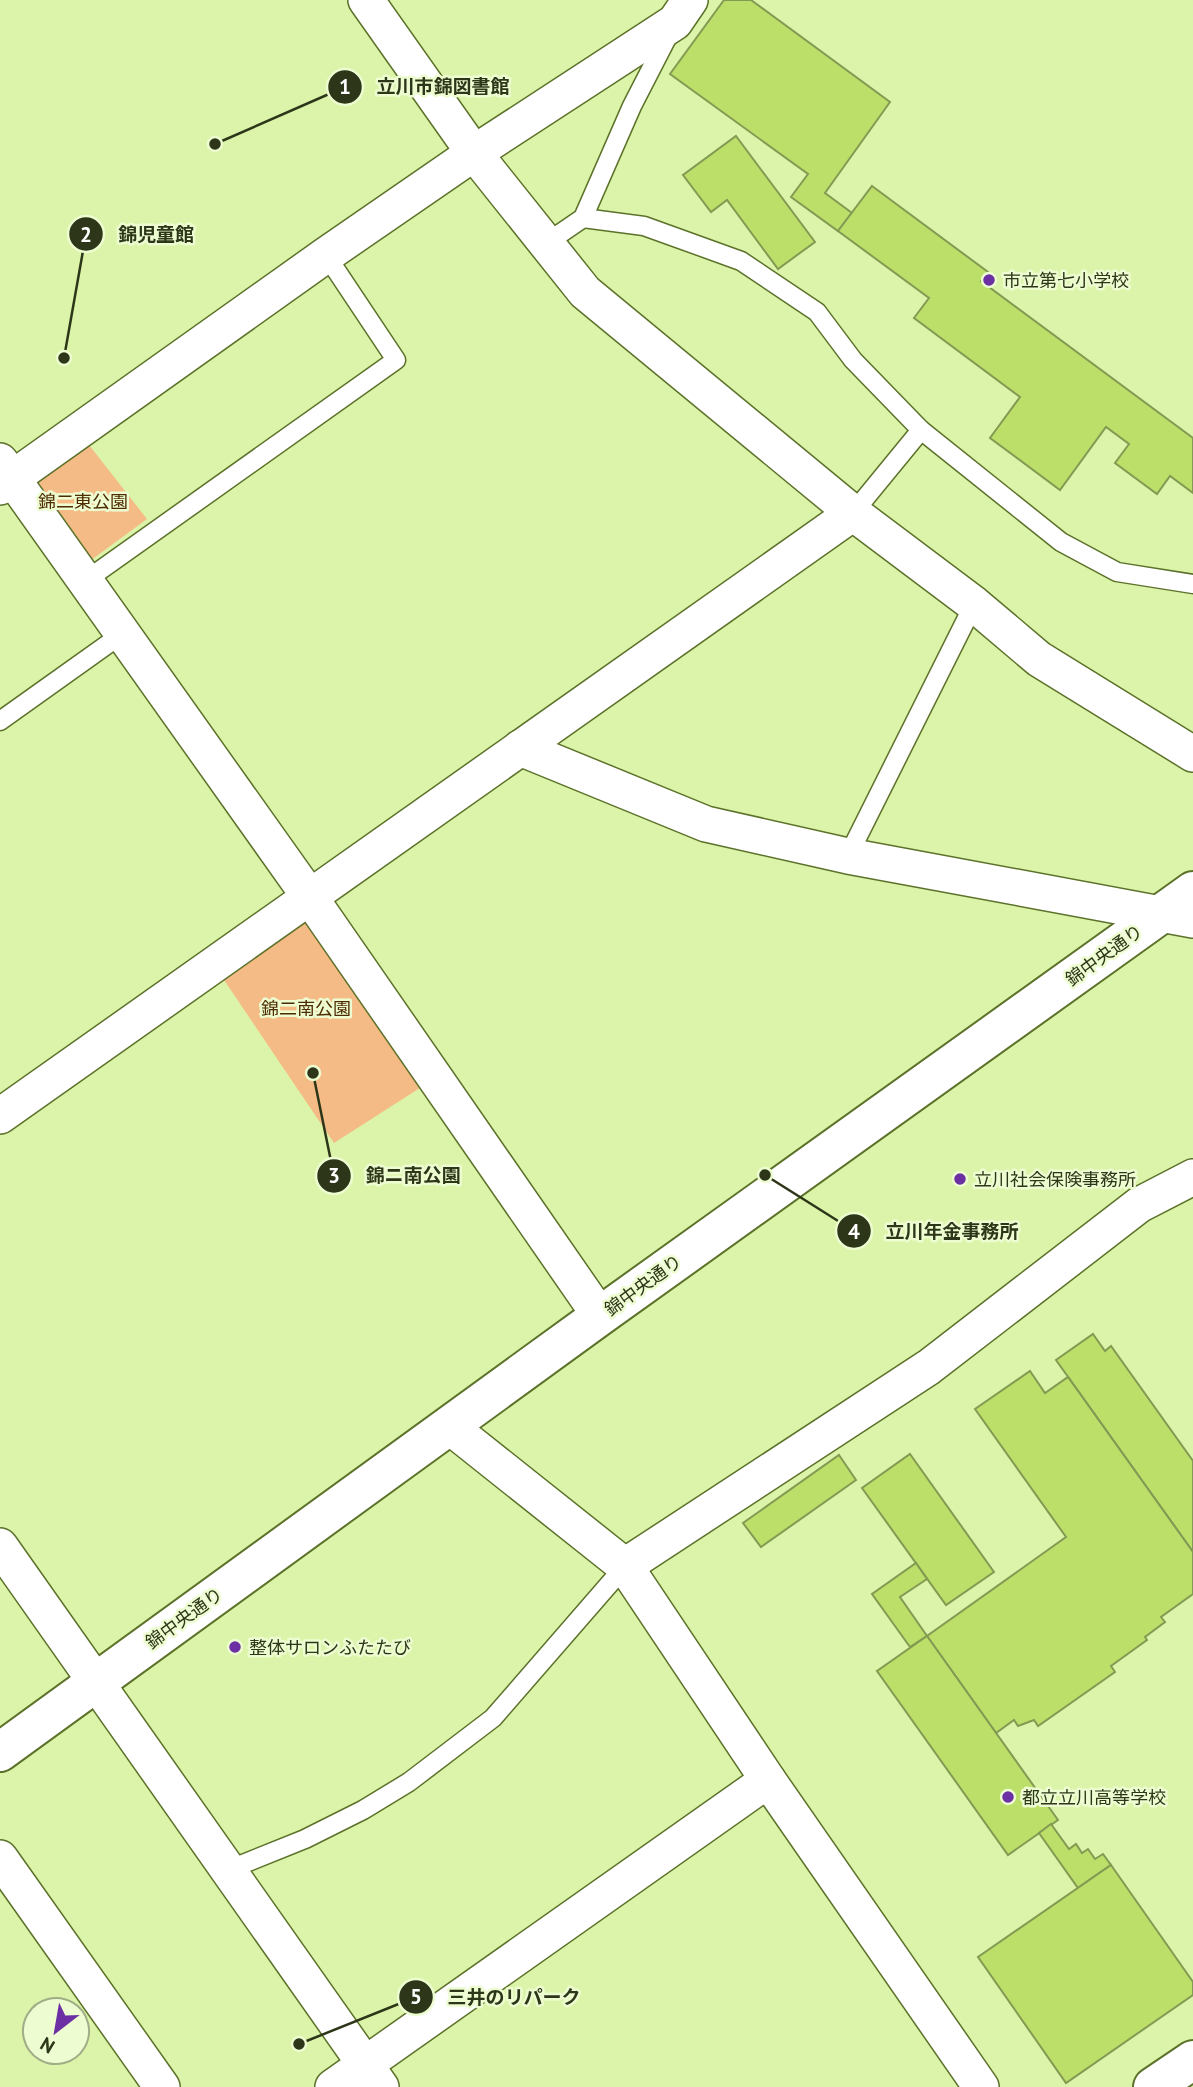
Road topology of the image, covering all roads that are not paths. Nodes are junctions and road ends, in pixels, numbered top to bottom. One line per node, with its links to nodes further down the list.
1 (366, 0): 3 (street)
2 (683, 11): 3 (street); 4 (lane)
3 (474, 153): 5 (street); 6 (street)
4 (583, 218): 5 (lane); 7 (lane)
5 (545, 244): 9 (street)
6 (326, 255): 8 (street); 10 (lane)
7 (921, 430): 9 (lane); 11 (lane)
8 (4, 476): 10 (street)
9 (853, 513): 12 (street); 15 (street)
10 (85, 582): 13 (street)
11 (1193, 584)
12 (974, 604): 16 (street); 17 (lane)
13 (122, 634): 14 (lane); 19 (street)
14 (0, 721)
15 (520, 748): 17 (street); 19 (street)
16 (1193, 754)
17 (848, 856): 20 (street)
18 (1193, 891): 20 (street, 錦中央通り)
19 (309, 896): 21 (street); 23 (street)
20 (1178, 916): 23 (street, 錦中央通り)
21 (0, 1115)
22 (1193, 1177): 26 (street)
23 (600, 1316): 24 (street, 錦中央通り)
24 (449, 1426): 26 (street); 27 (street, 錦中央通り)
25 (3, 1557): 27 (street)
26 (625, 1566): 29 (street); 31 (lane)
27 (96, 1683): 28 (street, 錦中央通り); 31 (street)
28 (0, 1752)
29 (768, 1780): 33 (street); 36 (street)
30 (0, 1858): 34 (street)
31 (228, 1870): 33 (street)
32 (1193, 2060): 37 (street)
33 (373, 2076): 35 (street)
34 (162, 2087)
35 (333, 2087)
36 (981, 2087)
37 (1153, 2087)

